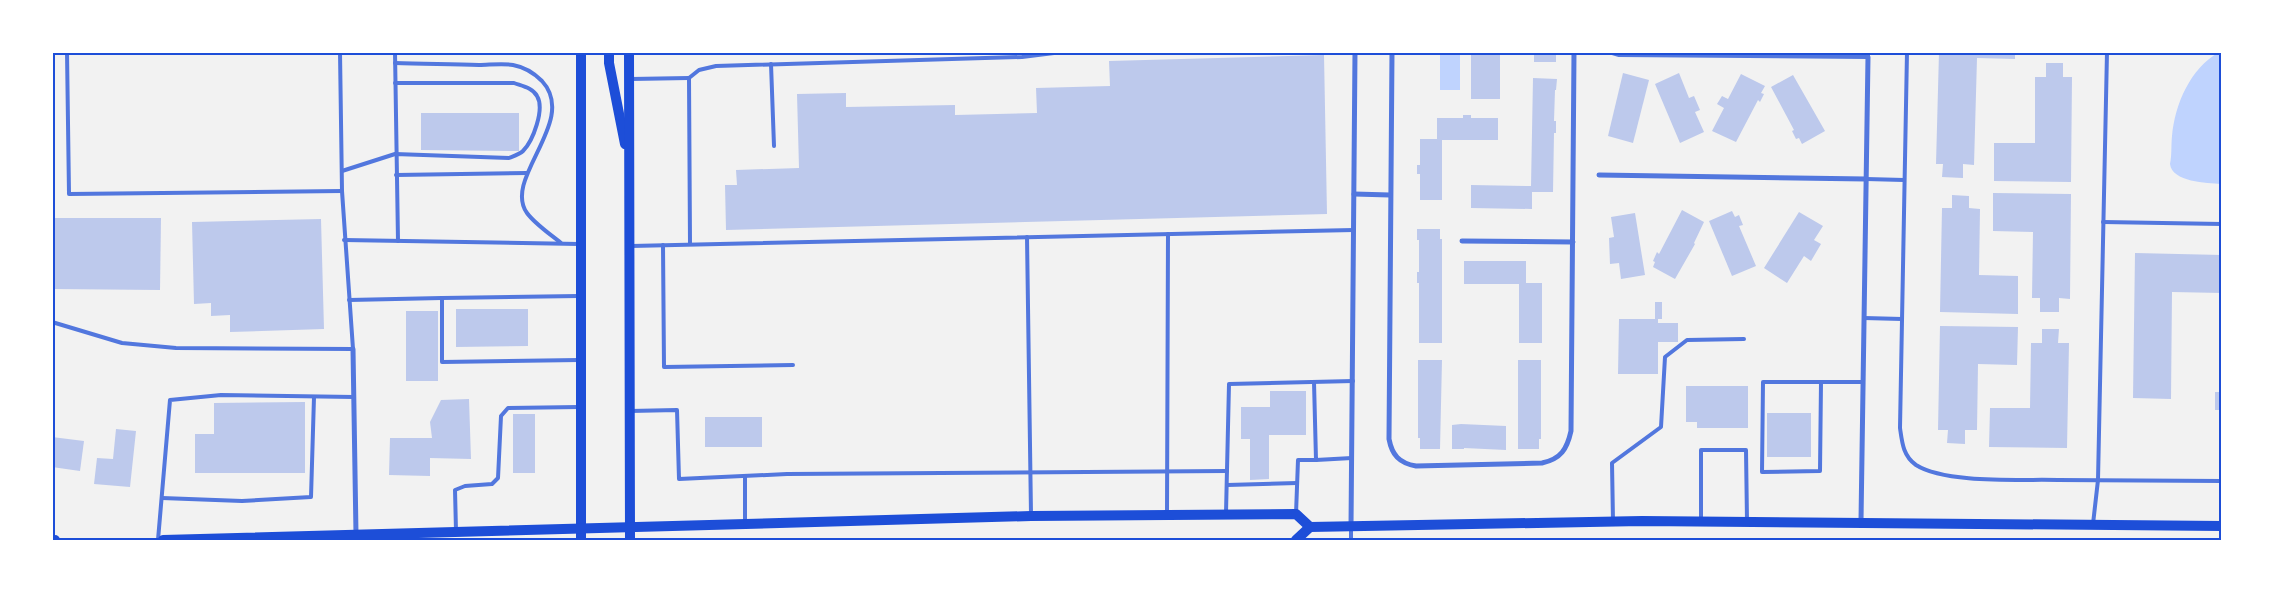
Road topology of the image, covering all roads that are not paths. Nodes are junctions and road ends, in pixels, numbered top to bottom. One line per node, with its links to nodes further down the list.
1 (67, 52): 29 (lane)
2 (340, 52): 23 (lane)
3 (395, 52): 15 (lane)
4 (581, 52): 42 (main road)
5 (609, 52): 22 (main road)
6 (629, 52): 18 (main road)
7 (1062, 52): 16 (lane)
8 (1356, 52): 30 (street)
9 (1392, 52): 31 (street)
10 (1574, 52): 40 (street)
11 (1609, 52): 14 (lane)
12 (1906, 52): 28 (lane)
13 (2107, 52): 32 (lane)
14 (1868, 55): 27 (street)
15 (395, 64): 19 (lane); 24 (lane)
16 (771, 64): 17 (lane); 20 (lane)
17 (689, 78): 18 (lane); 43 (lane)
18 (629, 79): 22 (main road)
19 (395, 83): 21 (lane); 21 (lane)
20 (774, 146)
21 (396, 154): 23 (lane); 25 (lane)
22 (630, 169): 45 (main road)
23 (342, 171): 29 (lane)
24 (526, 173): 25 (lane); 41 (lane)
25 (396, 175): 38 (lane)
26 (1599, 175): 27 (street)
27 (1866, 179): 28 (lane); 49 (street)
28 (1904, 180): 50 (lane)
29 (342, 191): 37 (lane)
30 (1354, 194): 31 (street); 34 (street)
31 (1390, 195): 40 (street)
32 (2104, 222): 33 (lane); 70 (lane)
33 (2222, 224)
34 (1354, 230): 35 (lane); 56 (street)
35 (1168, 234): 36 (lane); 66 (lane)
36 (1027, 237): 43 (lane); 68 (lane)
37 (344, 240): 38 (lane); 48 (lane)
38 (398, 241): 41 (lane)
39 (1462, 241): 40 (street)
40 (1573, 242)
41 (561, 243): 42 (lane)
42 (581, 244): 46 (main road)
43 (690, 244): 44 (lane)
44 (663, 245): 45 (lane); 55 (lane)
45 (630, 246): 63 (main road)
46 (581, 296): 47 (lane); 54 (main road)
47 (442, 298): 48 (lane); 54 (lane)
48 (349, 300): 53 (lane)
49 (1864, 318): 50 (lane); 59 (street)
50 (1902, 319): 70 (lane)
51 (52, 322): 53 (lane)
52 (1744, 339): 81 (lane)
53 (353, 349): 61 (street)
54 (581, 360): 62 (main road)
55 (793, 365)
56 (1353, 381): 57 (lane); 64 (street)
57 (1314, 382): 65 (lane); 67 (lane)
58 (1821, 382): 58 (lane); 59 (lane)
59 (1864, 382): 82 (street)
60 (314, 396): 61 (lane); 74 (lane); 74 (lane)
61 (354, 397): 91 (street)
62 (581, 407): 89 (main road); 90 (lane)
63 (630, 411): 69 (lane); 87 (main road)
64 (1352, 458): 65 (lane); 85 (street)
65 (1316, 460): 72 (lane)
66 (1168, 471): 67 (lane); 68 (lane); 77 (lane)
67 (1227, 471): 73 (lane)
68 (1030, 472): 69 (lane); 78 (lane)
69 (745, 476): 83 (lane)
70 (2098, 480): 71 (lane); 84 (lane)
71 (2222, 481)
72 (1297, 483): 73 (lane); 76 (lane)
73 (1227, 485): 75 (lane)
74 (162, 498): 92 (lane)
75 (1226, 514): 76 (main road); 77 (main road)
76 (1296, 514): 88 (main road)
77 (1168, 515): 78 (main road)
78 (1031, 516): 83 (main road)
79 (1701, 521): 80 (main road); 80 (lane); 81 (main road)
80 (1747, 521): 82 (main road)
81 (1613, 522): 85 (main road)
82 (1861, 522): 84 (main road)
83 (745, 524): 87 (main road)
84 (2093, 524): 86 (main road)
85 (1352, 526): 88 (main road); 97 (lane)
86 (2222, 526)
87 (630, 527): 89 (main road); 95 (main road)
88 (1310, 527): 96 (main road)
89 (581, 529): 90 (main road); 94 (main road)
90 (456, 532): 91 (main road)
91 (356, 534): 93 (main road)
92 (158, 540)
93 (163, 540)
94 (581, 540)
95 (630, 540)
96 (1296, 540)
97 (1351, 540)

